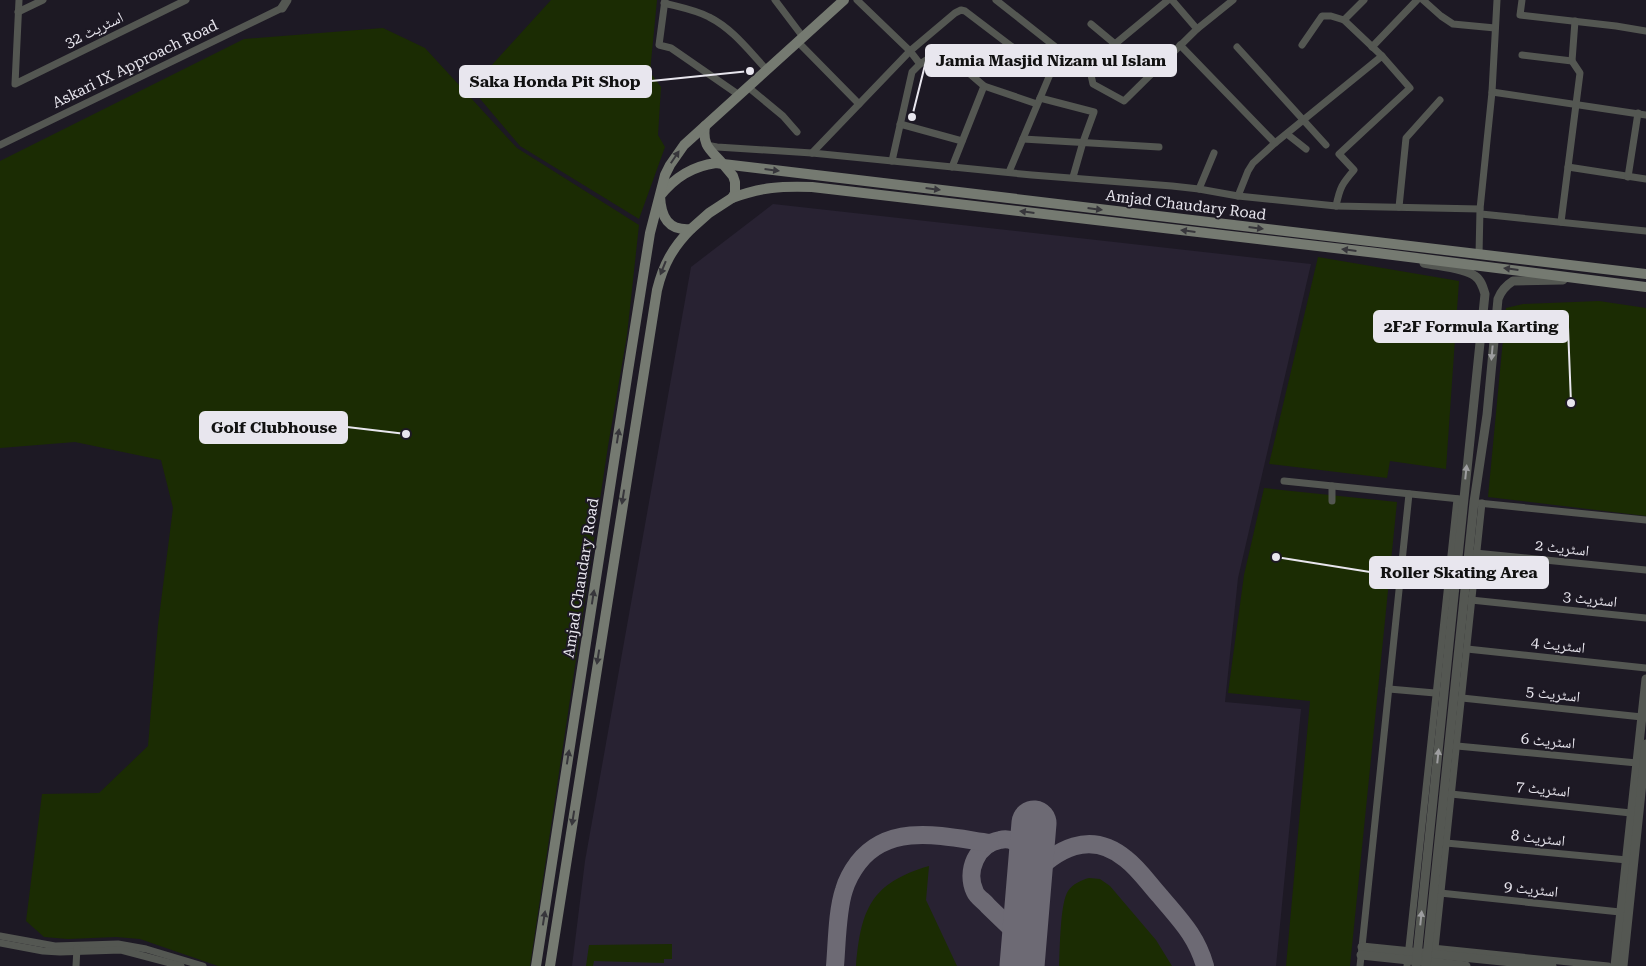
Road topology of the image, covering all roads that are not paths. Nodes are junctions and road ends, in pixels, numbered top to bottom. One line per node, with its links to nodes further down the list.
1 (19, 0): 17 (street)
2 (44, 0): 17 (street)
3 (186, 0): 17 (street, اسٹریٹ 32)
4 (775, 0): 24 (street)
5 (844, 0): 24 (main road, Amjad Chaudary Road)
6 (857, 0): 30 (street)
7 (996, 0): 36 (street)
8 (1233, 0): 22 (street)
9 (1364, 0): 18 (street)
10 (1418, 0): 29 (street)
11 (1423, 0): 21 (street)
12 (1497, 0): 21 (street)
13 (1522, 0): 19 (street)
14 (664, 1): 35 (street); 40 (street)
15 (1173, 1): 22 (street); 25 (street)
16 (285, 4): 55 (street, Askari IX Approach Road)
17 (18, 12)
18 (1344, 20): 27 (street); 29 (street)
19 (1575, 21): 23 (street); 33 (street)
20 (1091, 24): 25 (street)
21 (1496, 28): 39 (street)
22 (1197, 29): 26 (street)
23 (1646, 31)
24 (801, 39): 35 (main road, Amjad Chaudary Road); 43 (street)
25 (1115, 44): 36 (street)
26 (1180, 45): 36 (street); 54 (street)
27 (1302, 45)
28 (1237, 47): 46 (street)
29 (1372, 47): 32 (street)
30 (910, 51): 34 (street); 42 (street); 43 (street)
31 (1522, 55): 33 (street)
32 (1382, 56): 46 (street); 74 (street)
33 (1572, 61): 44 (street)
34 (920, 64): 37 (street); 47 (street)
35 (767, 70): 38 (main road, Amjad Chaudary Road)
36 (1151, 74)
37 (984, 86): 42 (street); 52 (street)
38 (748, 87): 40 (main road, Amjad Chaudary Road); 49 (street)
39 (1492, 92): 44 (street); 76 (street)
40 (739, 95): 48 (main road, Amjad Chaudary Road)
41 (1440, 100): 75 (street)
42 (1039, 101): 51 (street); 53 (street)
43 (859, 104): 60 (street)
44 (1576, 104): 45 (street); 65 (street)
45 (1642, 114): 67 (street)
46 (1304, 120): 50 (street); 57 (street)
47 (900, 124): 52 (street); 62 (street)
48 (705, 126): 56 (main road); 71 (main road, Amjad Chaudary Road, one-way to 48)
49 (796, 132)
50 (1287, 134): 54 (street); 59 (street)
51 (1022, 139): 53 (street); 66 (street)
52 (962, 141): 64 (street)
53 (1083, 142): 58 (street); 68 (street)
54 (1275, 144): 72 (street)
55 (0, 145)
56 (706, 145): 60 (street); 63 (main road)
57 (1326, 145)
58 (1159, 147)
59 (1306, 149)
60 (812, 153): 62 (street)
61 (1214, 154): 70 (street)
62 (892, 161): 64 (street)
63 (724, 164): 71 (main road); 73 (main road); 81 (main road, Amjad Chaudary Road, one-way to 81)
64 (952, 166): 66 (street)
65 (1568, 167): 67 (street); 77 (street)
66 (1008, 172): 68 (street)
67 (1628, 176): 69 (street)
68 (1073, 177): 70 (street)
69 (1646, 179)
70 (1199, 189): 72 (street)
71 (660, 196): 78 (main road); 120 (main road, Amjad Chaudary Road, one-way to 71)
72 (1238, 196): 74 (street)
73 (732, 198): 78 (main road); 80 (main road, Amjad Chaudary Road, one-way to 73)
74 (1336, 206): 75 (street)
75 (1399, 207): 76 (street)
76 (1481, 212): 77 (street); 81 (street)
77 (1561, 222): 79 (street)
78 (691, 229): 121 (main road, Amjad Chaudary Road, one-way to 121)
79 (1646, 231)
80 (1377, 253): 83 (main road, Amjad Chaudary Road, one-way to 80); 88 (street, one-way to 80)
81 (1479, 255): 82 (main road, Amjad Chaudary Road)
82 (1646, 274)
83 (1605, 281): 84 (main road, Amjad Chaudary Road); 90 (street, one-way to 90)
84 (1646, 286)
85 (1284, 481): 86 (street)
86 (1332, 486): 87 (street); 89 (street)
87 (1409, 494): 88 (street); 99 (street)
88 (1460, 500): 90 (street); 100 (street); 116 (street, one-way to 88)
89 (1332, 501)
90 (1478, 503): 91 (street); 92 (street); 116 (street)
91 (1646, 520)
92 (1475, 553): 93 (street, اسٹریٹ 2); 94 (street)
93 (1646, 570)
94 (1471, 600): 95 (street, اسٹریٹ 3); 96 (street)
95 (1646, 618)
96 (1466, 649): 97 (street, اسٹریٹ 4); 101 (street)
97 (1646, 668)
98 (1646, 679): 102 (street)
99 (1388, 689): 100 (street); 115 (street)
100 (1435, 693): 116 (street)
101 (1462, 698): 102 (street, اسٹریٹ 5); 103 (street)
102 (1642, 716): 104 (street)
103 (1457, 746): 105 (street, اسٹریٹ 6); 106 (street)
104 (1643, 749): 105 (street); 127 (street)
105 (1637, 763): 107 (street)
106 (1451, 794): 107 (street, اسٹریٹ 7); 108 (street)
107 (1631, 812): 109 (street)
108 (1446, 842): 109 (street, اسٹریٹ 8); 110 (street)
109 (1627, 860): 111 (street)
110 (1440, 894): 111 (street, اسٹریٹ 9); 116 (street)
111 (1620, 912): 126 (street)
112 (0, 936): 114 (street)
113 (0, 943): 114 (street)
114 (77, 948): 117 (street); 118 (street); 119 (street)
115 (1361, 951): 116 (street); 122 (street)
116 (1421, 957): 123 (street); 124 (street); 125 (street)
117 (76, 966)
118 (181, 966)
119 (203, 966)
120 (536, 966)
121 (550, 966)
122 (1360, 966)
123 (1466, 966)
124 (1552, 966)
125 (1608, 966)
126 (1615, 966)
127 (1622, 966)

